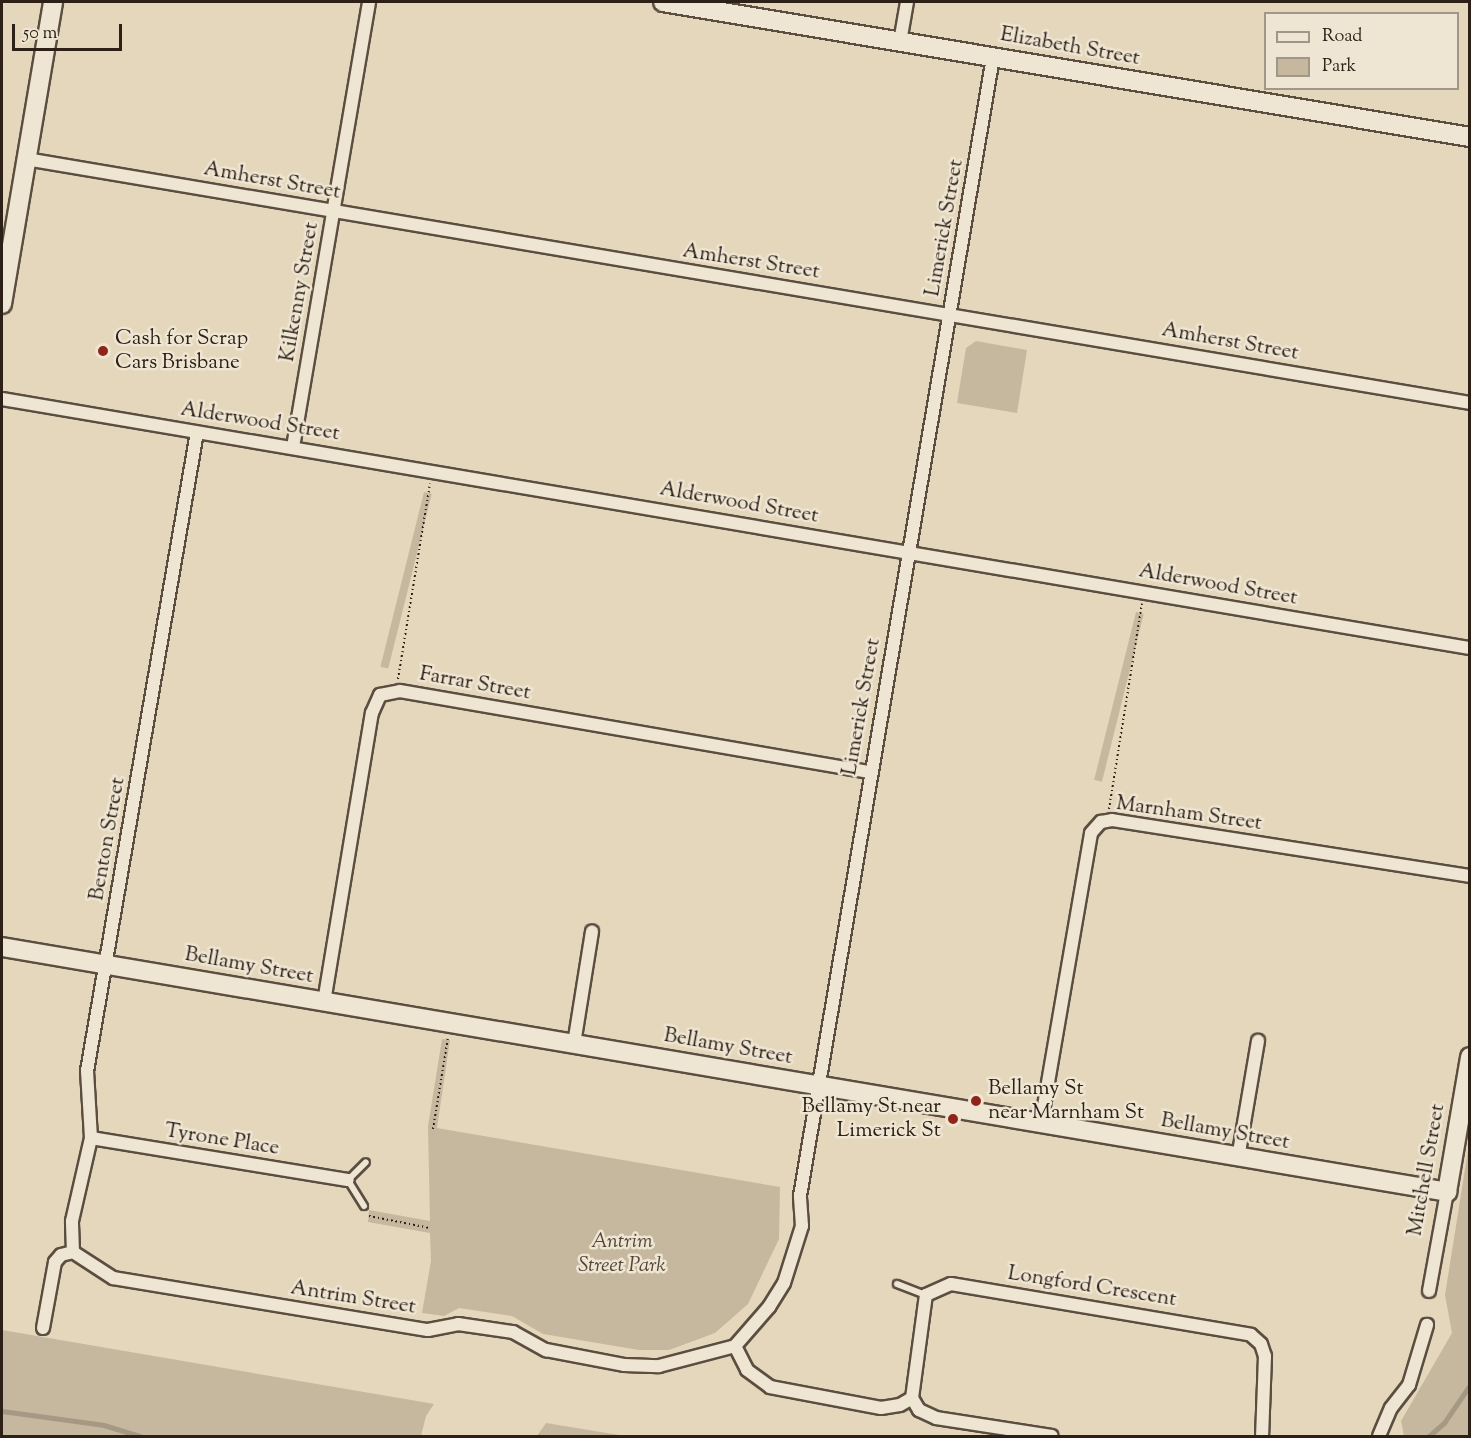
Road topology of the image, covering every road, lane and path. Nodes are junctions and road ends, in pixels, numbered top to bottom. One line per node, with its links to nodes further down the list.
1 (53, 2): 8 (street)
2 (369, 2): 9 (street, Kilkenny Street)
3 (663, 2): 5 (street, Elizabeth Street)
4 (907, 2): 5 (street)
5 (900, 42): 6 (street, Elizabeth Street)
6 (993, 57): 7 (street, Elizabeth Street); 12 (street, Limerick Street)
7 (1470, 137)
8 (26, 159): 9 (street, Amherst Street); 10 (street)
9 (333, 212): 12 (street, Amherst Street); 16 (street, Kilkenny Street)
10 (4, 272): 11 (street)
11 (2, 304)
12 (950, 315): 14 (street, Amherst Street); 18 (street, Limerick Street)
13 (2, 399): 15 (street, Alderwood Street)
14 (1470, 403)
15 (197, 432): 16 (street, Alderwood Street); 27 (street, Benton Street)
16 (293, 447): 17 (street, Alderwood Street)
17 (432, 470): 18 (street, Alderwood Street); 21 (path)
18 (909, 552): 19 (street, Alderwood Street); 22 (street, Limerick Street)
19 (1144, 592): 20 (street, Alderwood Street); 23 (path)
20 (1470, 648)
21 (400, 691): 22 (street, Farrar Street); 28 (street, Farrar Street)
22 (871, 772): 33 (street, Limerick Street)
23 (1112, 820): 24 (street, Marnham Street); 34 (street, Marnham Street)
24 (1470, 876)
25 (592, 931): 31 (street)
26 (2, 947): 27 (street, Bellamy Street)
27 (105, 965): 28 (street, Bellamy Street); 36 (street, Benton Street)
28 (324, 1002): 29 (street, Bellamy Street)
29 (450, 1023): 31 (street, Bellamy Street); 35 (path)
30 (1258, 1041): 37 (street)
31 (574, 1044): 33 (street, Bellamy Street)
32 (1470, 1057): 40 (street, Mitchell Street)
33 (819, 1086): 34 (street, Bellamy Street); 49 (street, Limerick Street)
34 (1041, 1123): 37 (street, Bellamy Street)
35 (433, 1129)
36 (91, 1138): 39 (street, Tyrone Place); 43 (street, Benton Street)
37 (1238, 1158): 40 (street, Bellamy Street)
38 (366, 1162): 39 (lane)
39 (348, 1180): 41 (lane)
40 (1447, 1192): 45 (street, Mitchell Street)
41 (364, 1206): 42 (path)
42 (430, 1228)
43 (73, 1252): 48 (street); 49 (street, Antrim Street)
44 (897, 1284): 46 (lane)
45 (1429, 1291)
46 (926, 1295): 50 (street); 52 (street, Longford Crescent)
47 (1427, 1325): 53 (street)
48 (43, 1328)
49 (735, 1346): 50 (street)
50 (912, 1398): 51 (street)
51 (1052, 1437)
52 (1262, 1437)
53 (1379, 1437)

